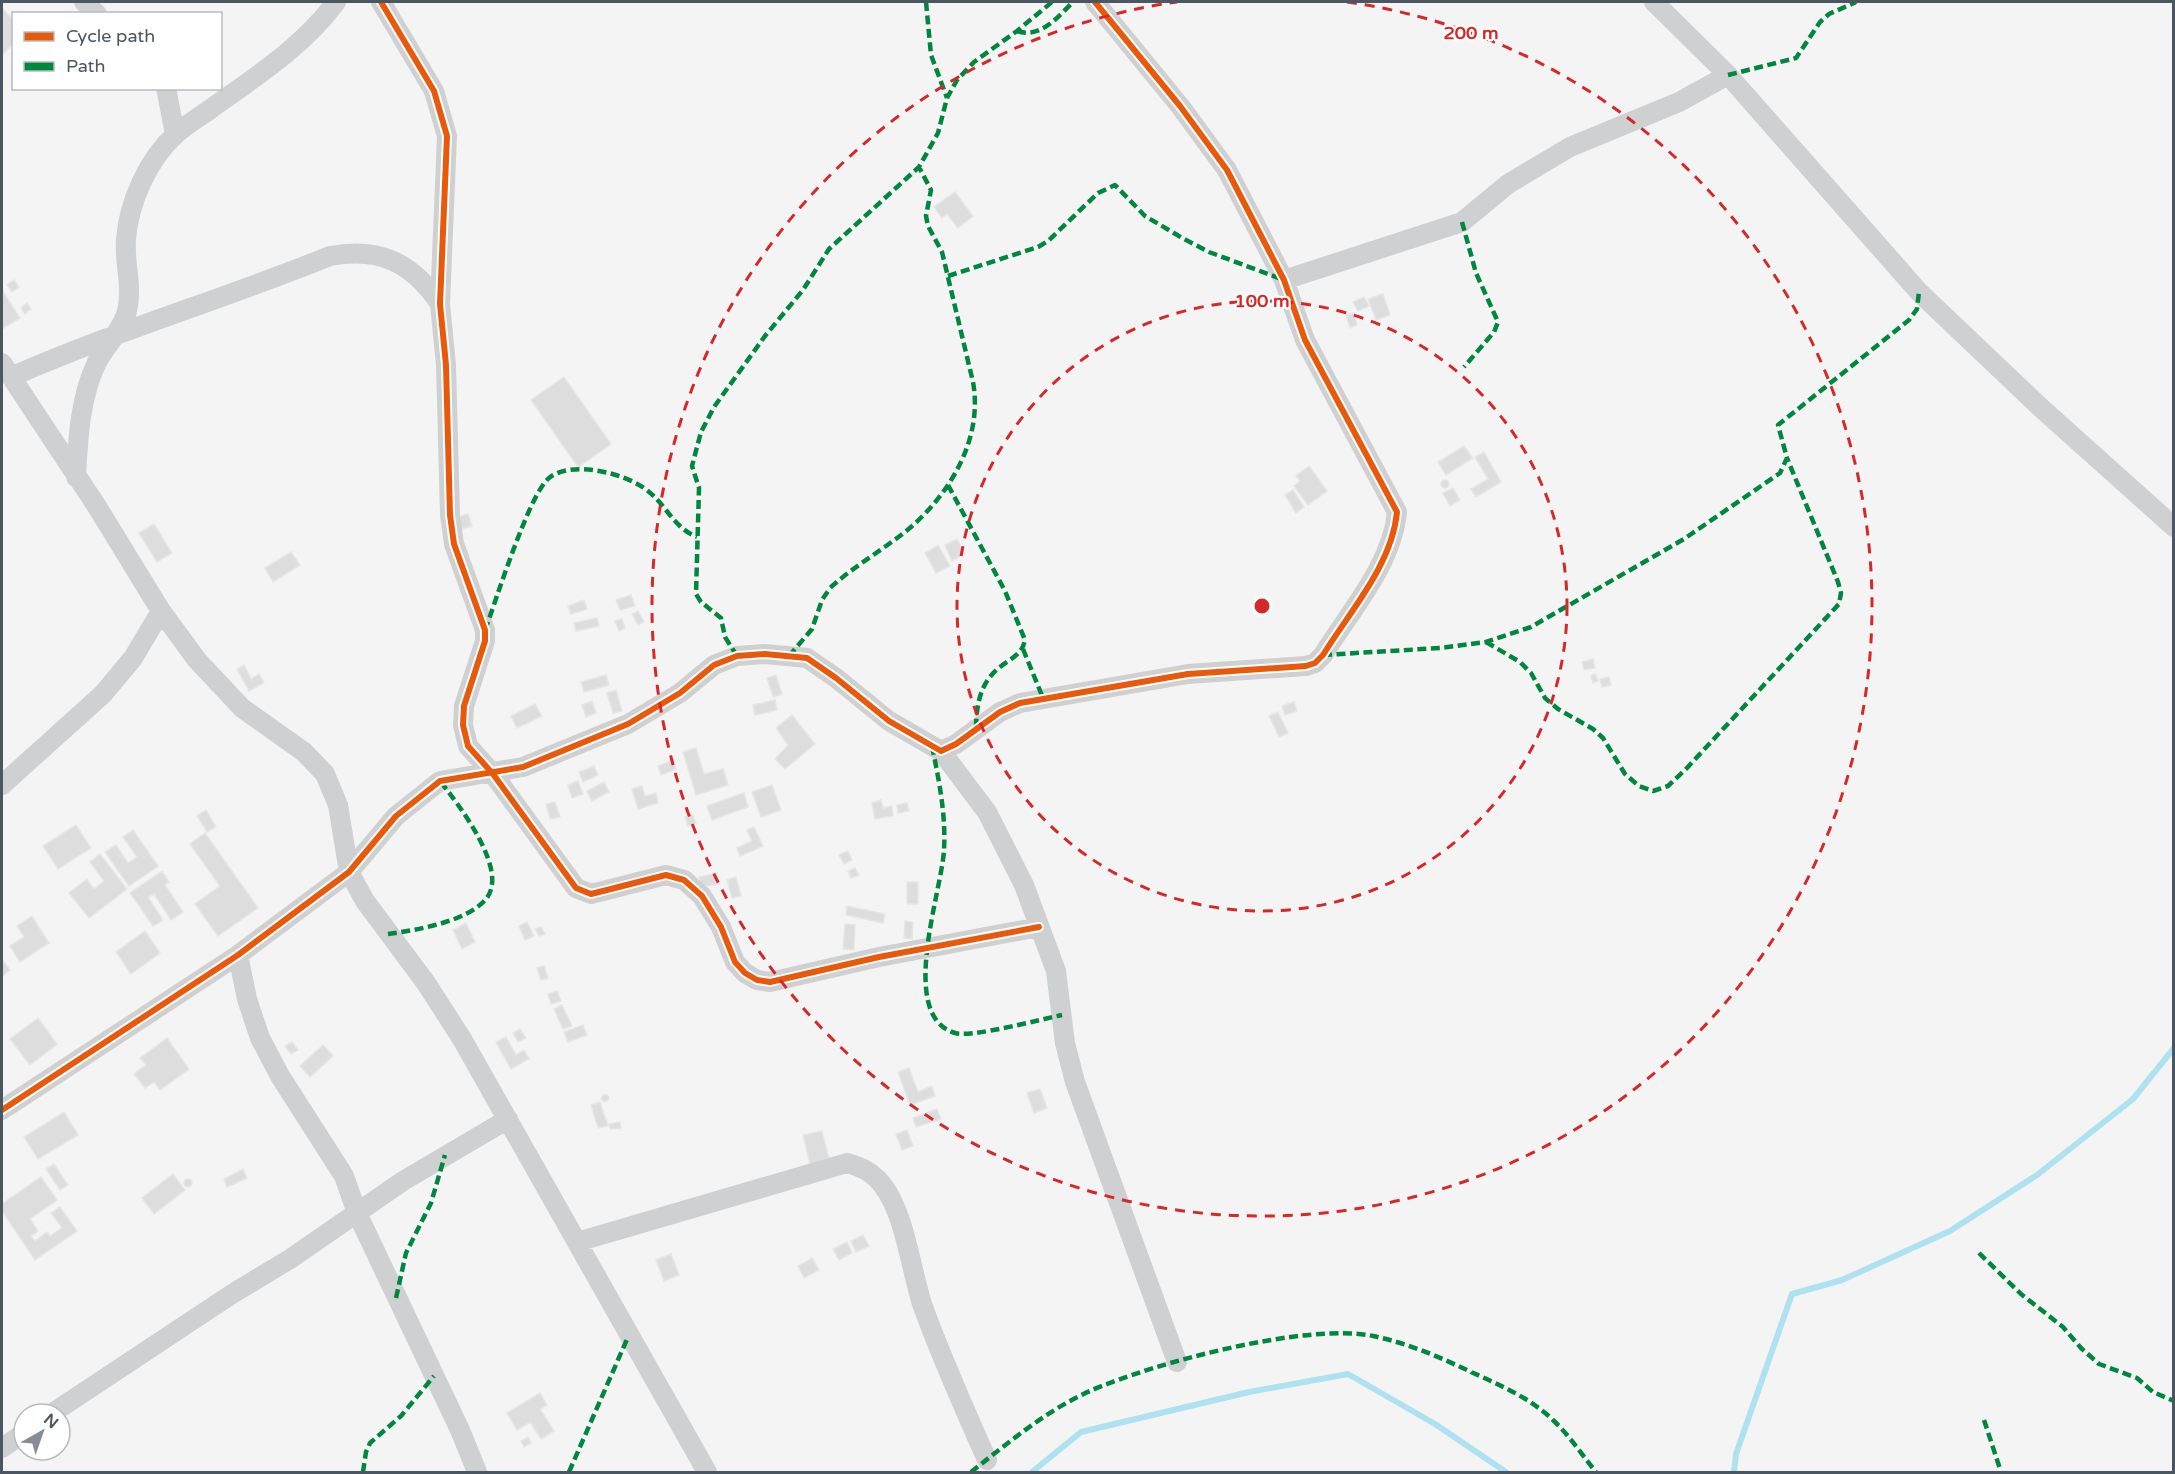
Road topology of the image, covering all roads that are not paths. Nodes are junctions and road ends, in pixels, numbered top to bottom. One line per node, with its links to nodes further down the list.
1 (336, 2): 7 (street)
2 (381, 2): 9 (street)
3 (1095, 2): 8 (street)
4 (1654, 2): 5 (street)
5 (1728, 75): 8 (street); 13 (street)
6 (166, 90): 7 (street)
7 (175, 134): 10 (street)
8 (1284, 280): 15 (street)
9 (440, 304): 10 (street); 16 (street)
10 (113, 335): 11 (street); 12 (street)
11 (6, 370): 12 (street)
12 (76, 477): 14 (street)
13 (2174, 527)
14 (161, 612): 17 (street); 18 (street)
15 (941, 750): 16 (street); 19 (street)
16 (492, 774): 18 (street); 19 (street)
17 (2, 785)
18 (350, 872): 20 (street); 22 (street)
19 (1039, 927): 25 (street)
20 (238, 955): 21 (street); 23 (street)
21 (2, 1110)
22 (508, 1119): 23 (street); 24 (street)
23 (357, 1213): 26 (street); 28 (street)
24 (577, 1242): 27 (street); 29 (street)
25 (1177, 1362)
26 (69, 1402)
27 (987, 1460)
28 (477, 1473)
29 (707, 1473)

